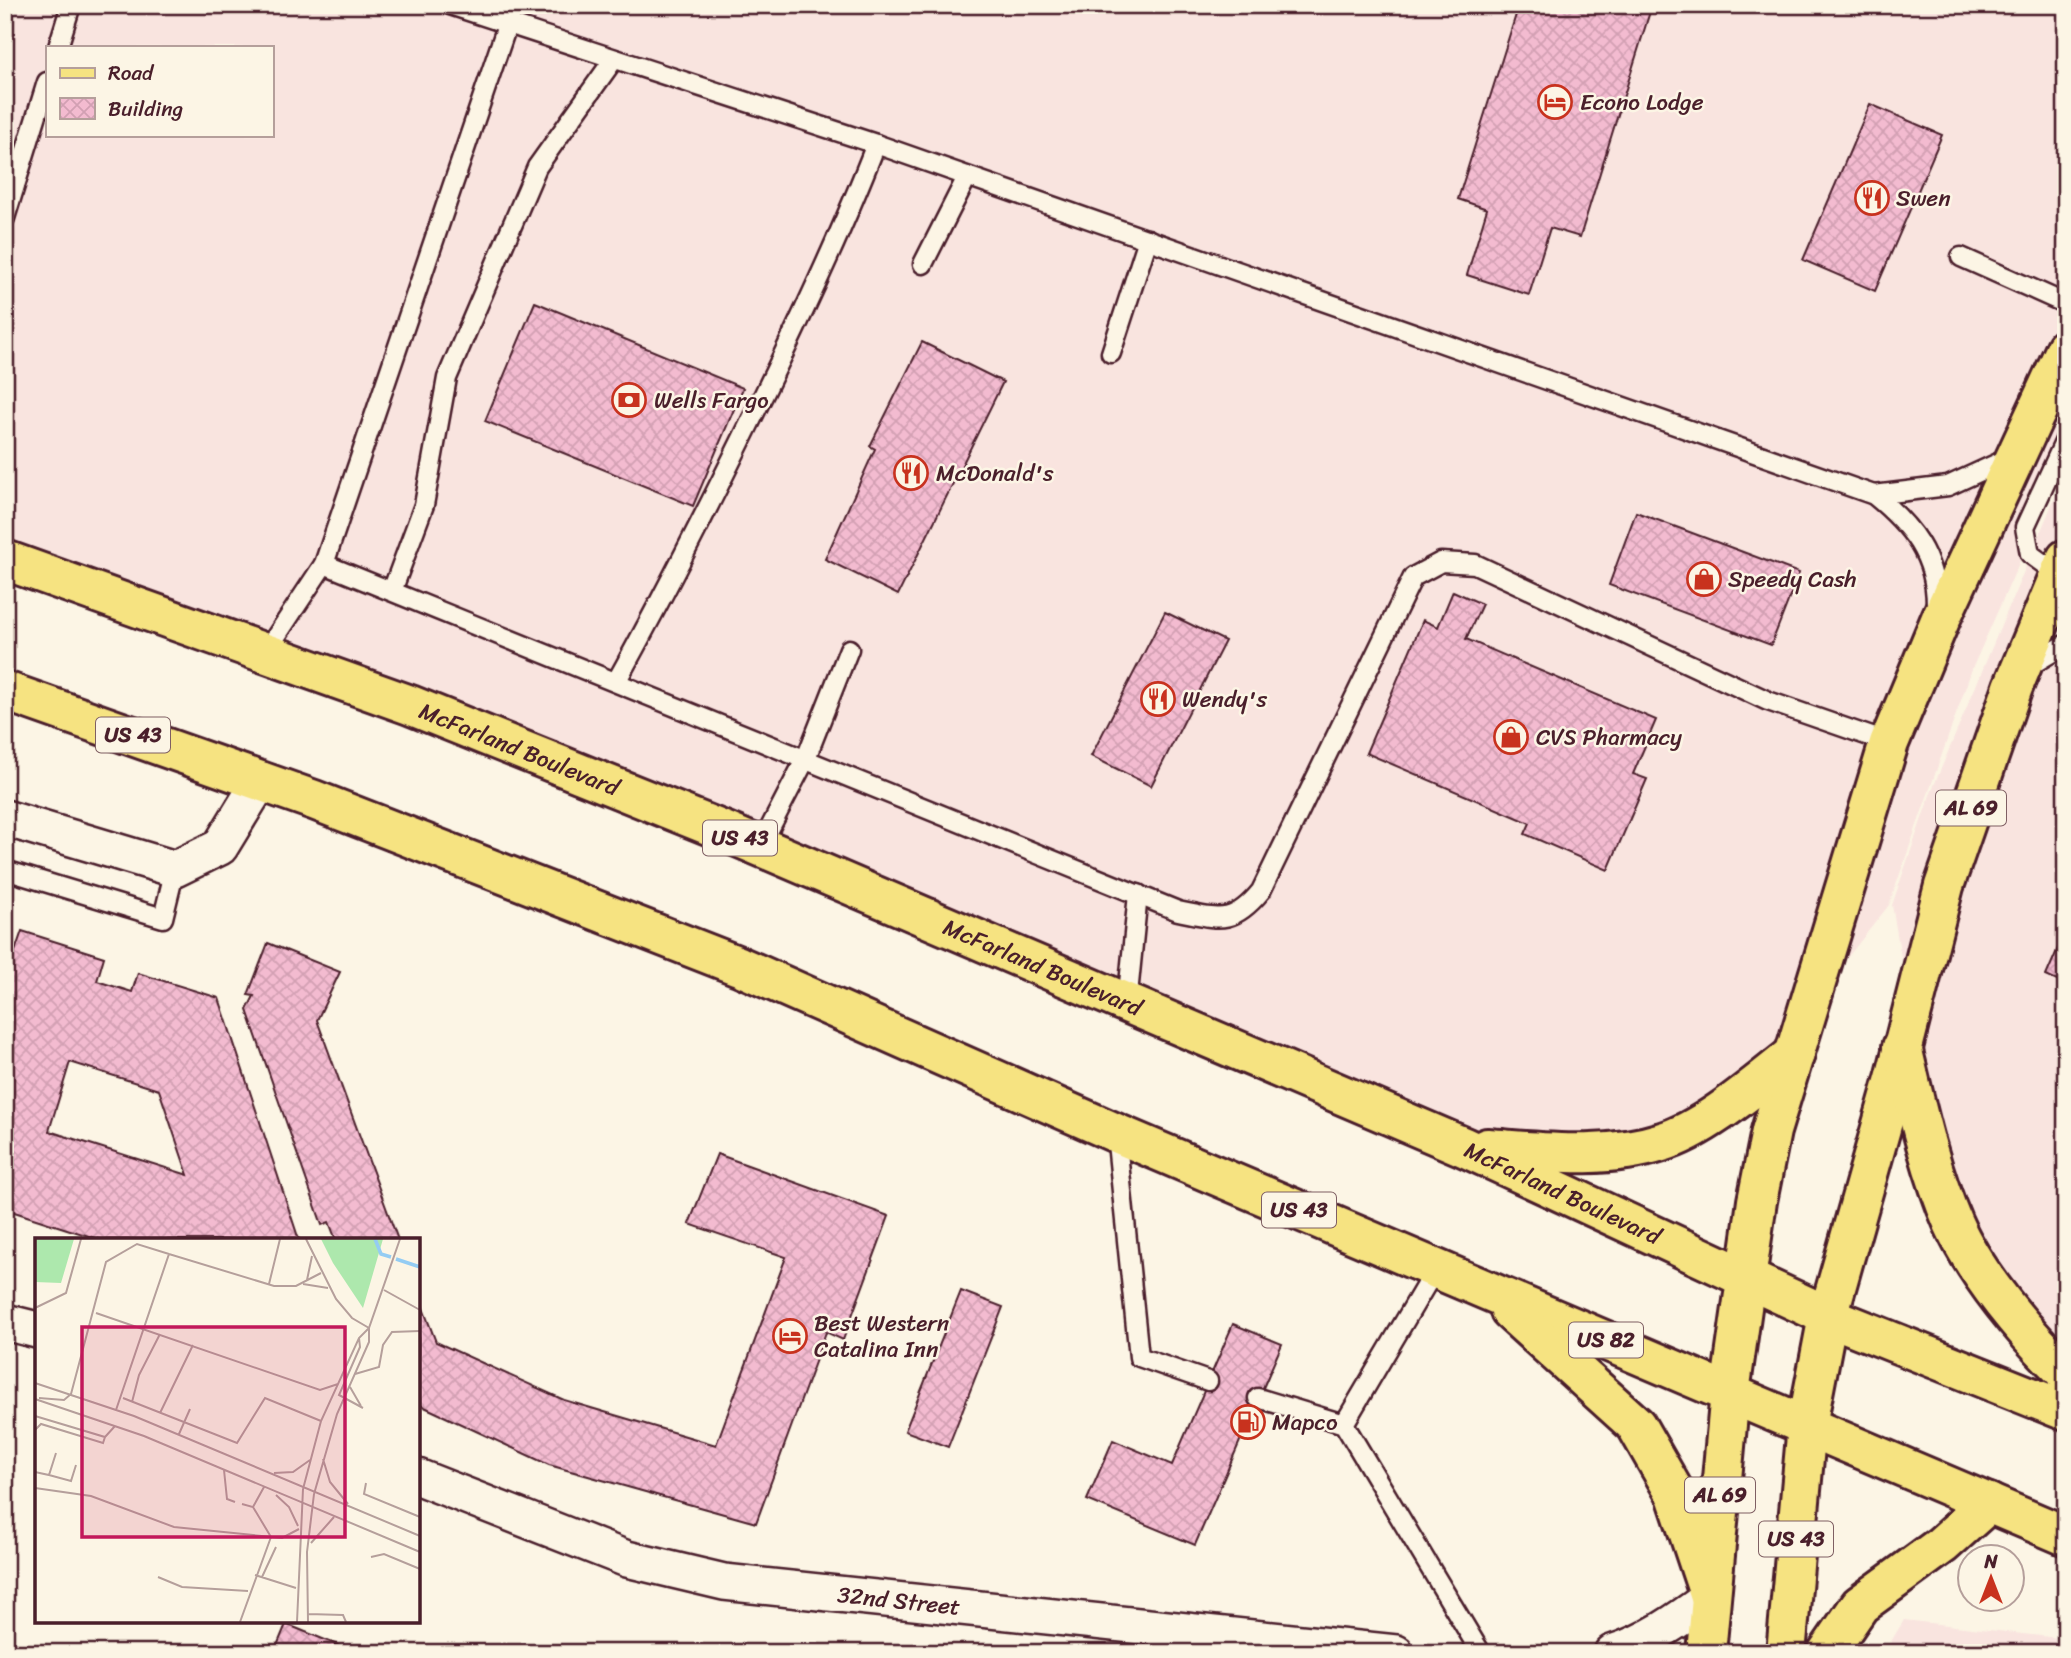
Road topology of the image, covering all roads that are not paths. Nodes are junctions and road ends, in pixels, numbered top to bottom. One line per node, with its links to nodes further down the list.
1 (71, 5): 5 (lane)
2 (450, 5): 4 (lane)
3 (514, 5): 4 (lane)
4 (509, 25): 6 (lane); 21 (lane)
5 (58, 46)
6 (614, 59): 8 (lane); 23 (lane)
7 (46, 85): 10 (lane)
8 (876, 144): 9 (lane); 29 (lane)
9 (967, 177): 11 (lane); 13 (lane)
10 (5, 218)
11 (1148, 239): 16 (lane); 19 (lane)
12 (1961, 257): 14 (lane)
13 (923, 264)
14 (2066, 304)
15 (2066, 348): 18 (main road, AL 69)
16 (1111, 353)
17 (2066, 438): 22 (lane)
18 (2017, 453): 19 (lane); 24 (main road, AL 69)
19 (1874, 495): 24 (lane)
20 (5, 560): 27 (main road, McFarland Boulevard / US 43)
21 (324, 564): 23 (lane); 27 (lane)
22 (2063, 571): 28 (main road, AL 69)
23 (393, 592): 29 (lane)
24 (1936, 629): 31 (main road, AL 69)
25 (2066, 644): 28 (lane)
26 (849, 649): 32 (lane)
27 (265, 653): 35 (main road, McFarland Boulevard / US 43)
28 (2020, 671): 40 (main road, AL 69)
29 (617, 682): 32 (lane)
30 (5, 691): 33 (main road, US 43)
31 (1889, 743): 38 (lane); 41 (main road, AL 69)
32 (806, 758): 35 (lane); 38 (lane)
33 (261, 780): 36 (street); 42 (main road, US 43)
34 (5, 818): 36 (street)
35 (760, 847): 39 (main road, McFarland Boulevard / US 43)
36 (175, 869): 37 (lane)
37 (5, 870)
38 (1138, 894): 39 (lane)
39 (1127, 1004): 43 (main road, McFarland Boulevard / US 43)
40 (1902, 1047): 47 (main road, AL 69); 50 (main road)
41 (1795, 1054): 43 (main road); 45 (main road, AL 69)
42 (1116, 1133): 44 (main road, US 43); 51 (lane)
43 (1464, 1147): 45 (main road, McFarland Boulevard / US 43)
44 (1436, 1268): 46 (main road, US 43); 55 (lane)
45 (1746, 1280): 47 (main road, McFarland Boulevard); 52 (main road, AL 69)
46 (1482, 1287): 52 (main road, US 82); 60 (main road)
47 (1828, 1316): 54 (main road, McFarland Boulevard); 56 (main road, AL 69)
48 (5, 1322): 49 (street)
49 (35, 1330)
50 (2066, 1373)
51 (1208, 1381)
52 (1730, 1392): 56 (main road, US 82); 60 (main road, AL 69)
53 (1258, 1398): 55 (lane)
54 (2066, 1411)
55 (1345, 1424): 62 (lane)
56 (1807, 1425): 58 (main road, US 82); 65 (main road, US 43)
57 (420, 1477): 61 (street, 32nd Street)
58 (1989, 1503): 59 (main road, US 82); 66 (main road)
59 (2066, 1536)
60 (1710, 1597): 63 (street); 64 (main road)
61 (1396, 1653)
62 (1481, 1653)
63 (1612, 1653)
64 (1706, 1653)
65 (1786, 1653)
66 (1827, 1653)

